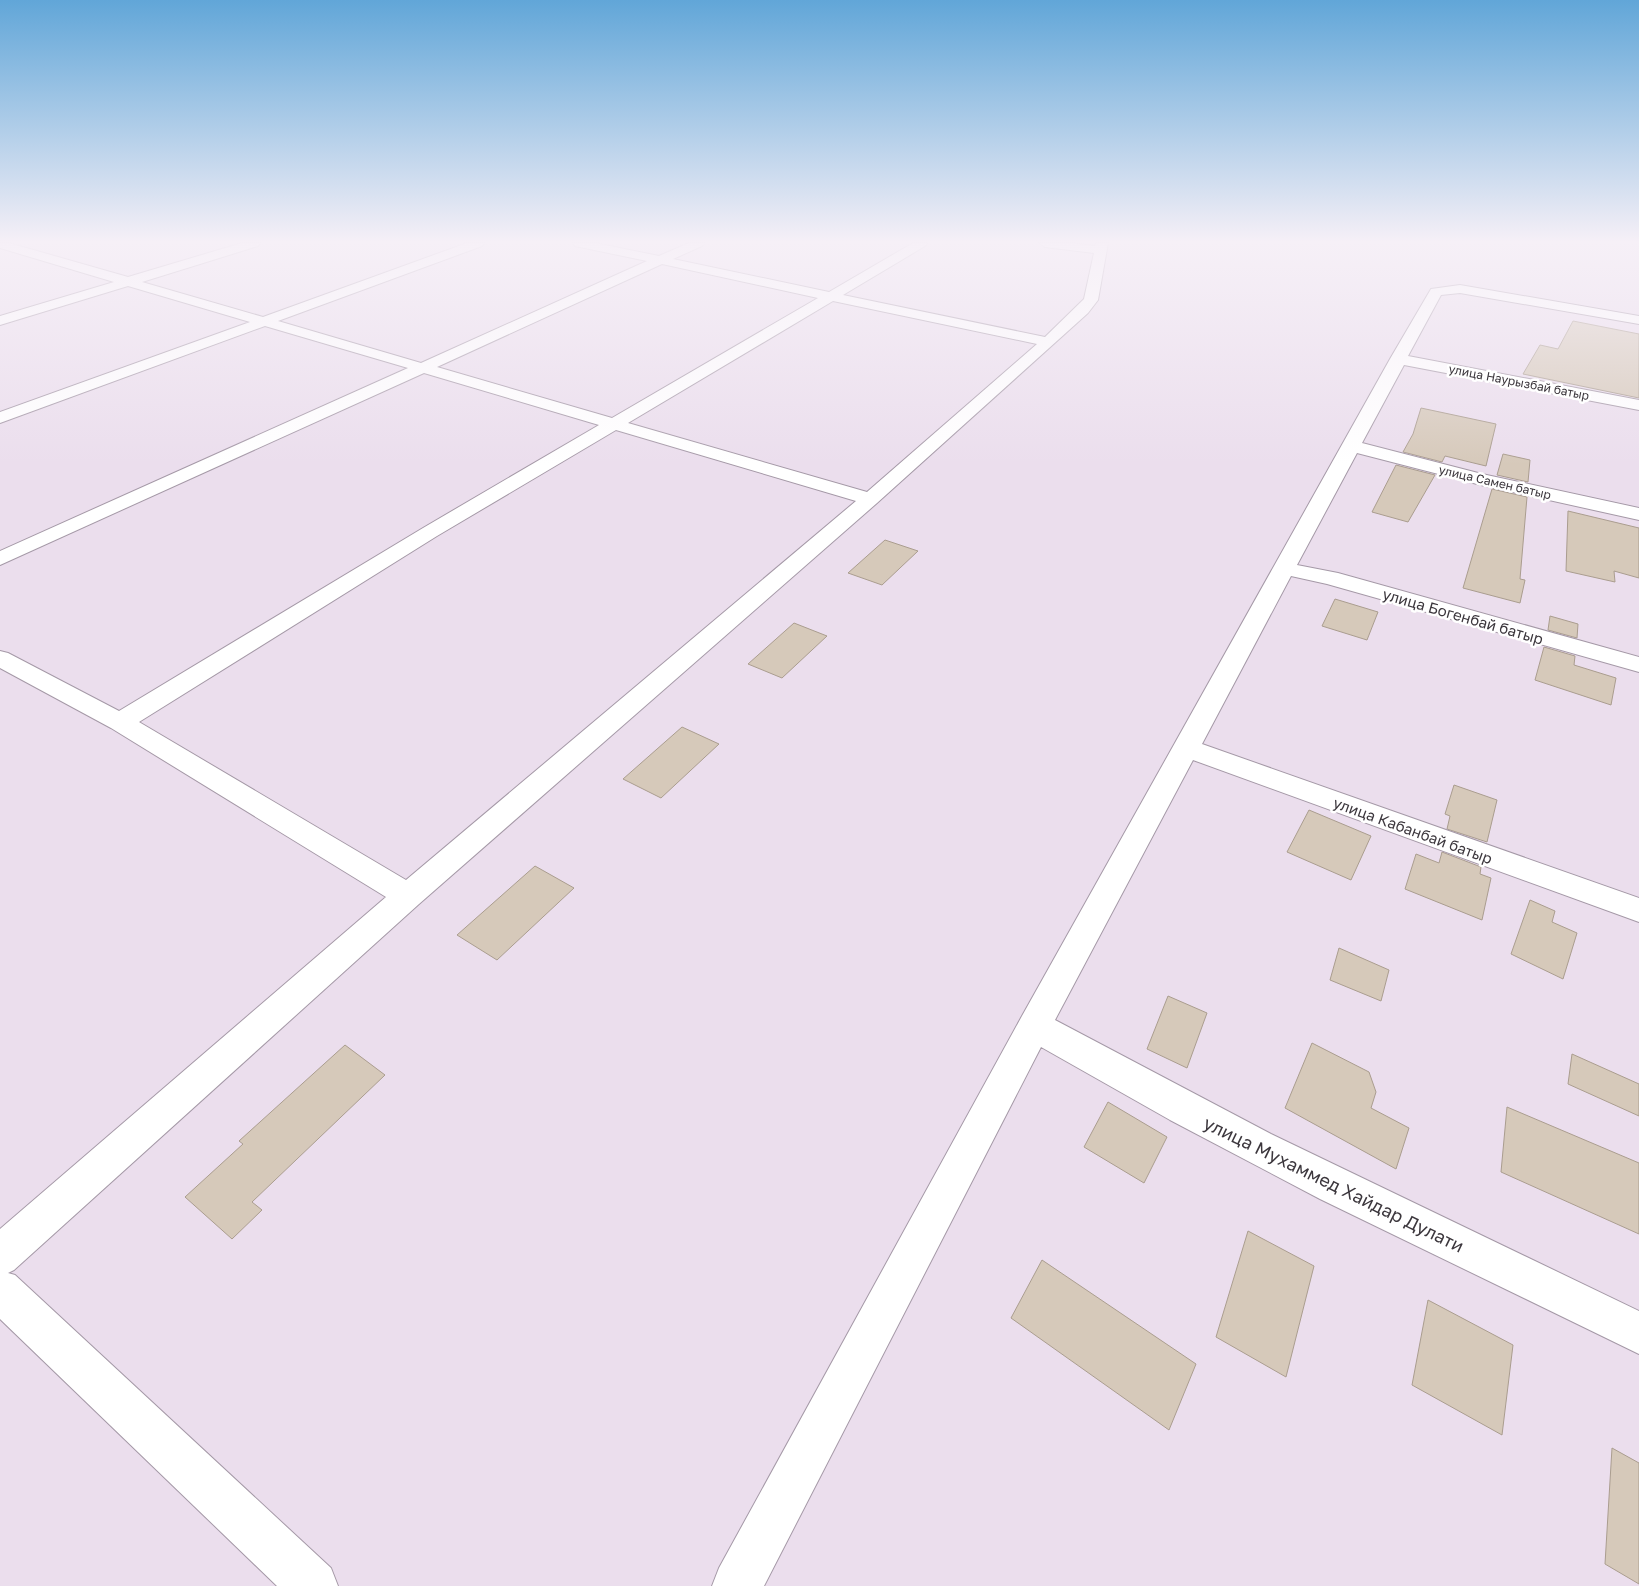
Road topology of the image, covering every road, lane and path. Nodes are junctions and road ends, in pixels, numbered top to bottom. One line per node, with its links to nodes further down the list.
1 (251, 317): 9 (street)
2 (270, 317): 9 (street)
3 (534, 317): 13 (street)
4 (796, 317): 16 (street)
5 (928, 317): 11 (street)
6 (1075, 317): 11 (street)
7 (1422, 317): 12 (street)
8 (1622, 317): 10 (street)
9 (262, 320): 13 (street); 15 (street)
10 (1639, 320)
11 (1048, 342): 18 (street)
12 (1398, 359): 14 (street, улица Наурызбай батыр); 17 (street)
13 (422, 368): 16 (street); 20 (street)
14 (1639, 405)
15 (0, 418)
16 (613, 423): 18 (street); 24 (street)
17 (1352, 446): 19 (street, улица Самен батыр); 21 (street)
18 (870, 499): 26 (street)
19 (1639, 514)
20 (0, 558)
21 (1286, 569): 23 (street, улица Богенбай батыр); 25 (street)
22 (0, 658): 24 (street)
23 (1639, 665)
24 (120, 722): 26 (street)
25 (1187, 748): 27 (street, улица Кабанбай батыр); 28 (street)
26 (408, 896): 29 (street)
27 (1639, 910)
28 (1034, 1026): 31 (street, улица Мухаммед Хайдар Дулати); 33 (street)
29 (0, 1256)
30 (0, 1290): 32 (street)
31 (1639, 1333)
32 (313, 1586)
33 (737, 1586)

